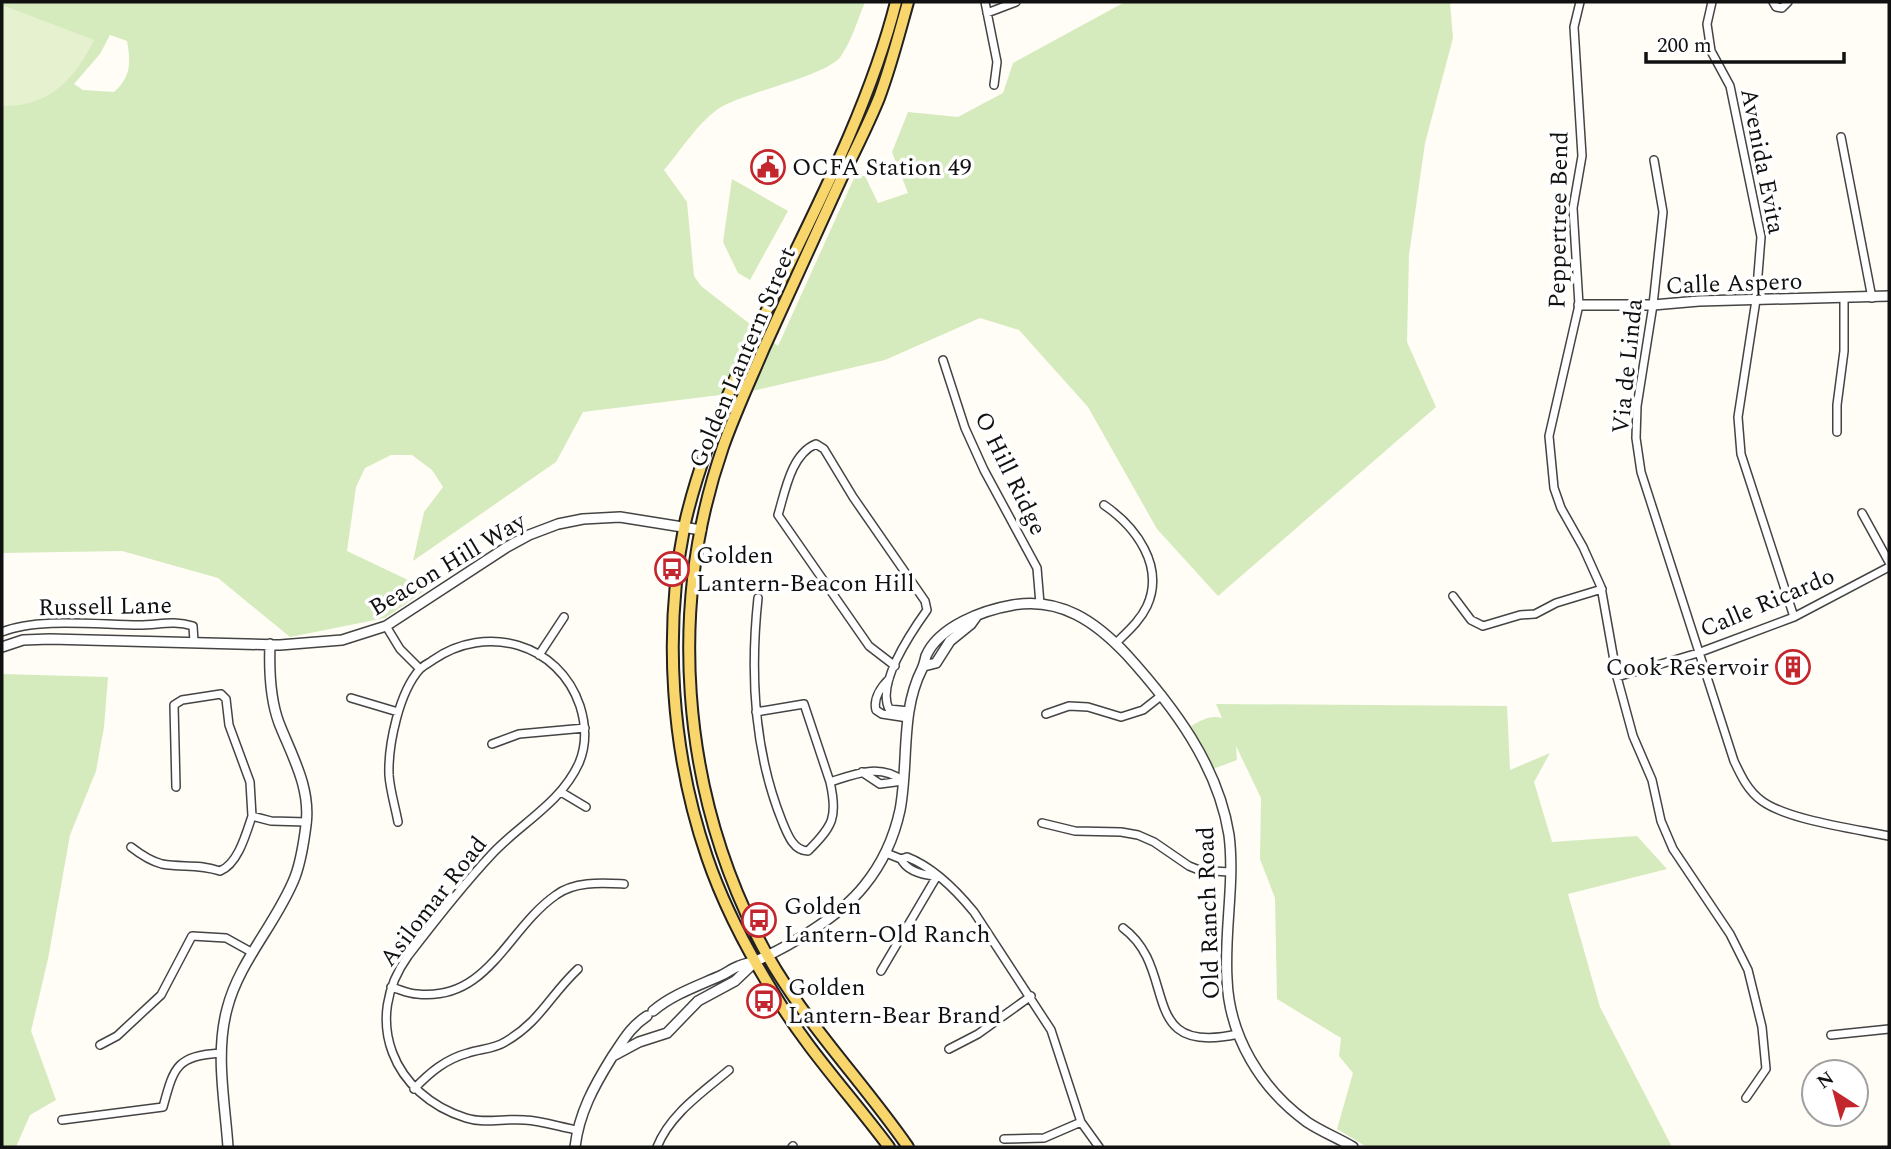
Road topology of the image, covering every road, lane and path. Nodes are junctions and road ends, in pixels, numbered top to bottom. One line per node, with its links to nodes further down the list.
1 (896, 2): 23 (main road, Golden Lantern Street)
2 (908, 2): 24 (main road, Golden Lantern Street)
3 (985, 2): 9 (street)
4 (1016, 2): 9 (street)
5 (1580, 2): 17 (street, Peppertree Bend)
6 (1712, 2): 16 (street, Avenida Evita)
7 (1773, 2): 8 (street)
8 (1787, 2)
9 (986, 13): 10 (street)
10 (994, 85)
11 (1841, 137): 14 (street)
12 (1654, 160): 18 (street, Via de Linda)
13 (1889, 296): 14 (street, Calle Aspero)
14 (1872, 298): 15 (street, Calle Aspero)
15 (1844, 299): 16 (street, Calle Aspero); 20 (street)
16 (1756, 300): 18 (street, Calle Aspero); 32 (street, Avenida Evita)
17 (1579, 305): 18 (street, Calle Aspero); 27 (street, Peppertree Bend)
18 (1653, 305): 39 (street, Via de Linda)
19 (943, 360): 30 (street, O Hill Ridge)
20 (1837, 432)
21 (1104, 505): 36 (street)
22 (1861, 513): 25 (street)
23 (685, 526): 24 (street, Beacon Hill Way); 33 (street, Beacon Hill Way); 74 (main road, Golden Lantern Street)
24 (701, 530): 73 (main road, Golden Lantern Street)
25 (1889, 562)
26 (1889, 567): 32 (street, Calle Ricardo)
27 (1602, 589): 28 (street); 43 (street, Peppertree Bend)
28 (1453, 596)
29 (758, 598): 48 (street)
30 (1040, 604): 36 (street, Old Ranch Road); 50 (street, Old Ranch Road)
31 (564, 617): 40 (street)
32 (1794, 617): 39 (street, Calle Ricardo)
33 (386, 626): 37 (street, Beacon Hill Way); 42 (street)
34 (2, 632): 35 (street, Russell Lane)
35 (194, 642): 37 (street, Beacon Hill Way); 38 (street, Beacon Hill Way)
36 (1116, 643): 45 (street, Old Ranch Road)
37 (270, 644): 62 (street)
38 (2, 647)
39 (1698, 653): 43 (street, Calle Ricardo); 65 (street, Via de Linda)
40 (539, 655): 42 (street, Asilomar Road); 51 (street, Asilomar Road)
41 (895, 666): 41 (street); 44 (street)
42 (420, 669): 47 (street, Asilomar Road)
43 (1617, 677): 88 (street, Peppertree Bend)
44 (890, 679): 50 (street); 50 (street)
45 (1161, 695): 49 (street); 68 (street, Old Ranch Road)
46 (351, 698): 47 (street)
47 (398, 712): 63 (street, Asilomar Road)
48 (756, 712): 57 (street); 57 (street)
49 (1046, 714)
50 (909, 715): 56 (street, Old Ranch Road)
51 (585, 728): 52 (street); 59 (street, Asilomar Road)
52 (492, 744)
53 (874, 771): 54 (street); 55 (street); 56 (street)
54 (862, 772): 55 (street); 57 (street)
55 (873, 781): 56 (street)
56 (903, 781): 67 (street, Old Ranch Road)
57 (830, 782)
58 (176, 787): 61 (street)
59 (561, 792): 60 (street); 77 (street, Asilomar Road)
60 (586, 807)
61 (252, 816): 62 (street); 66 (street)
62 (307, 822): 72 (street)
63 (398, 822)
64 (1042, 823): 68 (street)
65 (1889, 836)
66 (131, 847)
67 (886, 853): 69 (street); 73 (street, Old Ranch Road)
68 (1229, 872): 80 (street, Old Ranch Road)
69 (937, 876): 76 (street); 78 (street)
70 (624, 884): 77 (street)
71 (1123, 928): 80 (street)
72 (253, 953): 82 (street); 84 (street)
73 (767, 955): 74 (street, Old Ranch Road); 97 (main road, Golden Lantern Street)
74 (755, 962): 85 (street); 85 (street); 96 (main road, Golden Lantern Street)
75 (578, 969): 87 (street)
76 (881, 971)
77 (391, 987): 87 (street, Asilomar Road)
78 (1031, 996): 83 (street); 90 (street)
79 (1889, 1029): 81 (street)
80 (1238, 1034): 99 (street, Old Ranch Road)
81 (1831, 1035)
82 (100, 1045)
83 (949, 1049)
84 (221, 1053): 89 (street); 93 (street)
85 (613, 1056): 91 (street)
86 (729, 1070): 95 (street)
87 (414, 1089): 91 (street, Asilomar Road)
88 (1746, 1098)
89 (62, 1120)
90 (1082, 1122): 92 (street); 98 (street)
91 (577, 1130): 94 (street)
92 (1004, 1139)
93 (228, 1147)
94 (575, 1147)
95 (657, 1147)
96 (890, 1147)
97 (908, 1147)
98 (1099, 1147)
99 (1353, 1147)

